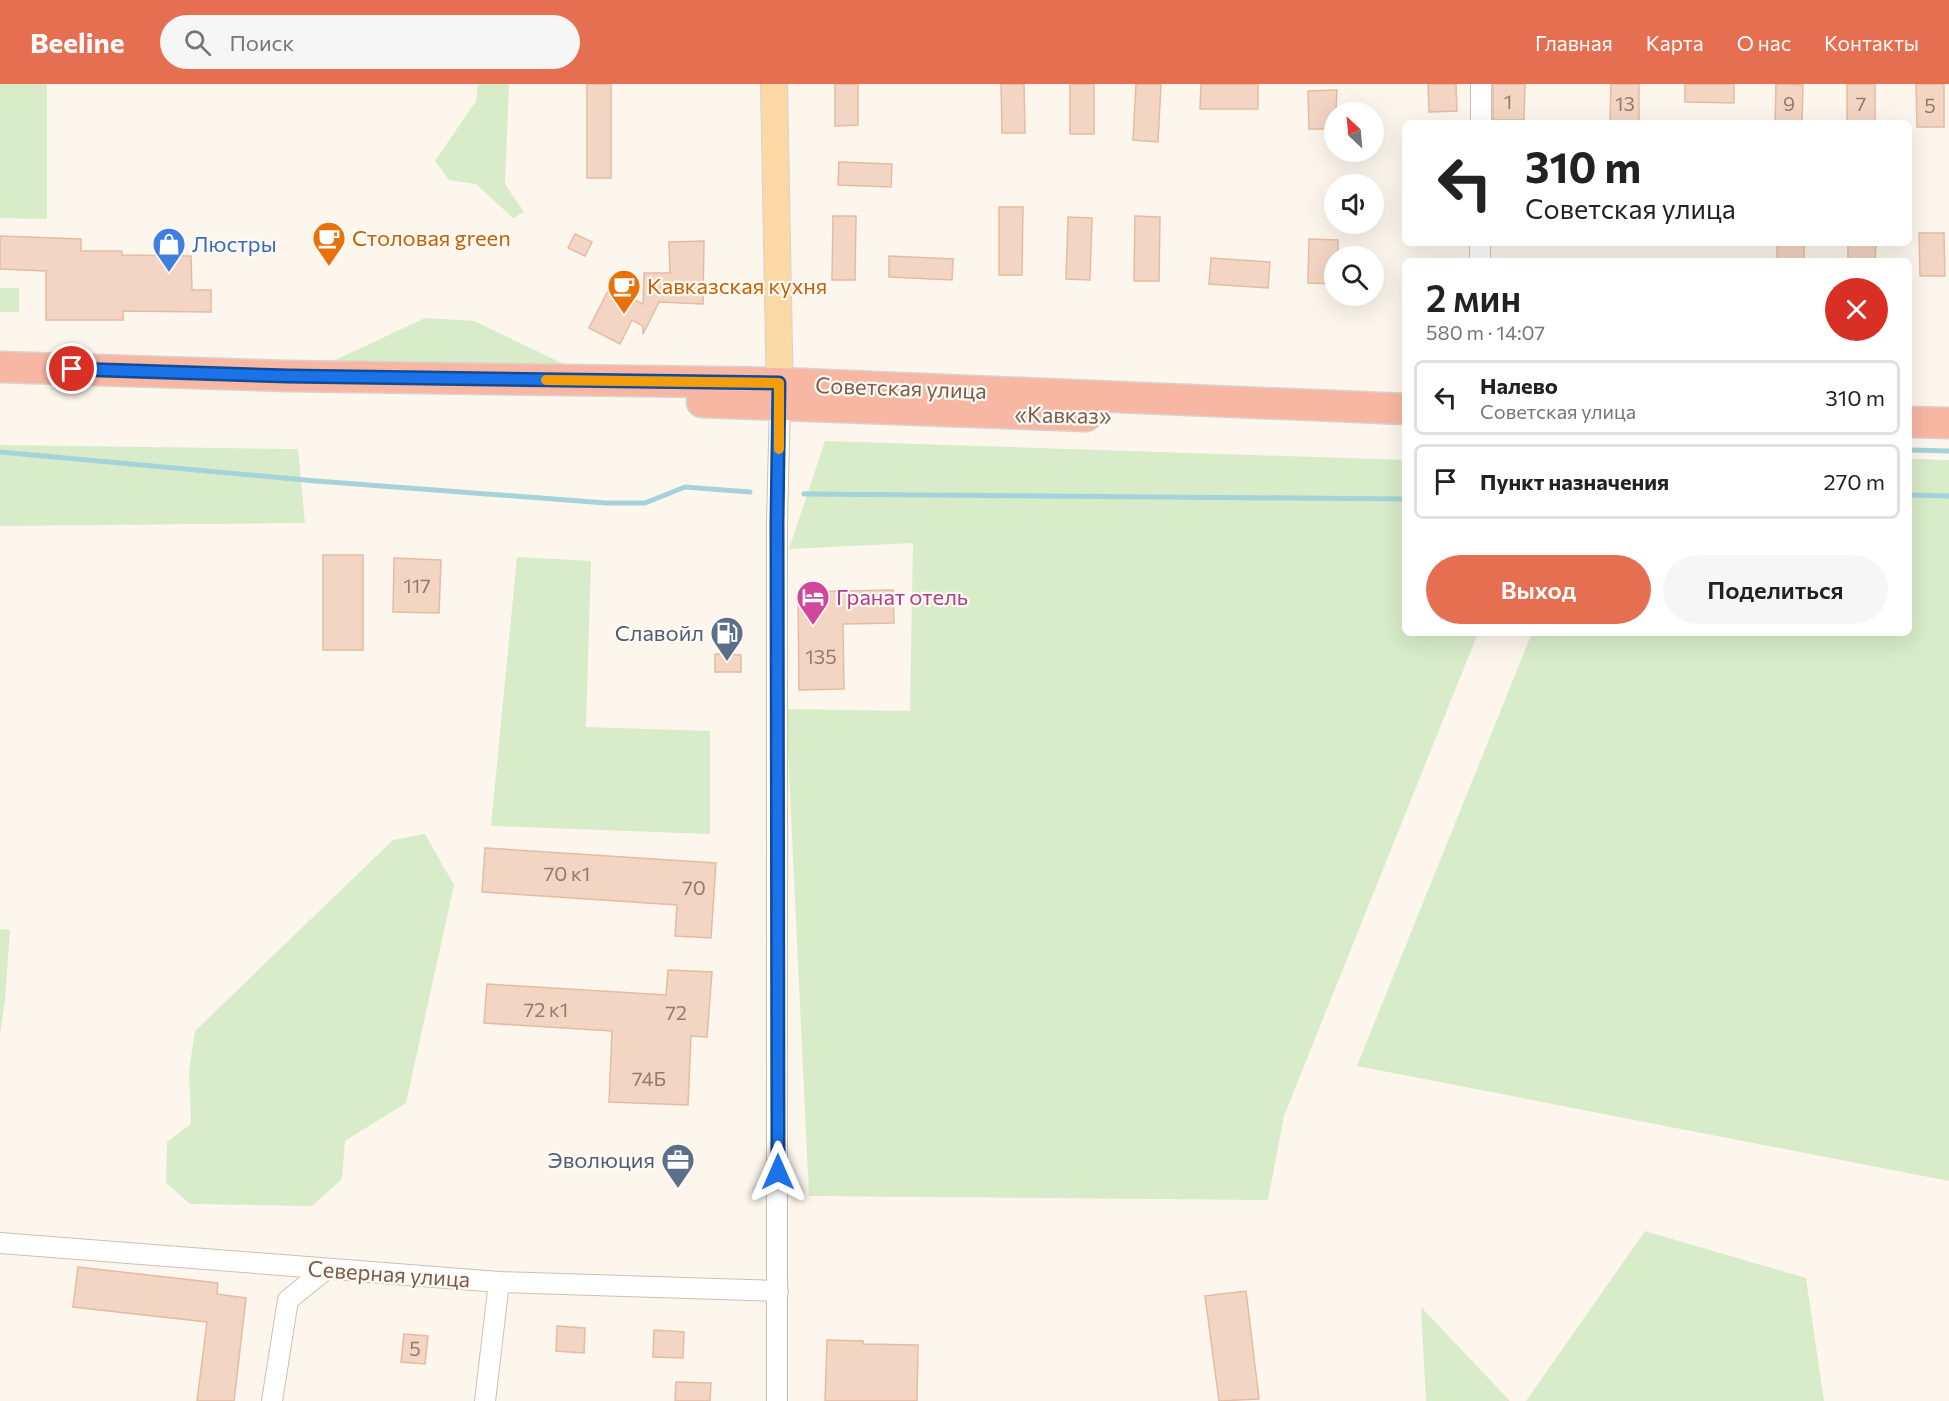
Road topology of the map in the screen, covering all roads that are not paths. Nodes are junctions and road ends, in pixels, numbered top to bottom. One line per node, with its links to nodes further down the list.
1 (774, 84): 6 (main road)
2 (1481, 84): 3 (street)
3 (1481, 120)
4 (0, 367): 6 (highway, Советская улица)
5 (0, 385): 6 (highway, «Кавказ»)
6 (779, 394): 7 (highway, Советская улица); 8 (highway, «Кавказ»); 16 (street)
7 (1402, 409)
8 (1402, 422)
9 (1912, 422): 10 (highway)
10 (1949, 423)
11 (1912, 430): 12 (highway)
12 (1949, 431)
13 (0, 1243): 14 (street, Северная улица)
14 (325, 1270): 15 (street, Северная улица); 17 (street)
15 (499, 1282): 16 (street, Северная улица); 18 (street)
16 (778, 1291): 19 (street)
17 (272, 1401)
18 (484, 1401)
19 (777, 1401)

